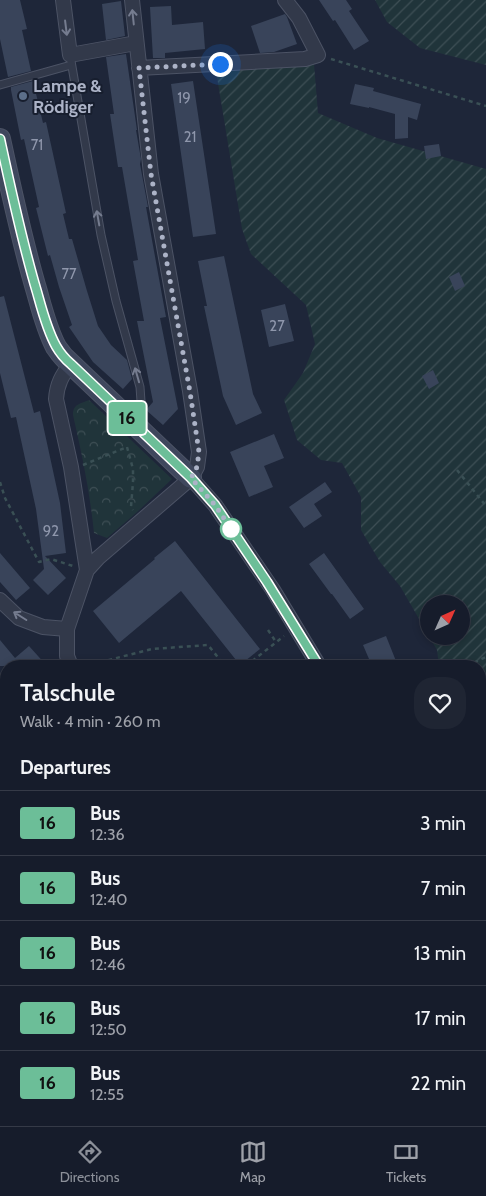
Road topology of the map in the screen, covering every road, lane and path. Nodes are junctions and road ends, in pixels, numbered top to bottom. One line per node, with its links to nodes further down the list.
1 (63, 0): 6 (street, one-way to 6)
2 (132, 0): 4 (street, one-way to 2)
3 (285, 0): 5 (street)
4 (136, 43): 6 (street); 7 (street)
5 (318, 55): 7 (street); 9 (path)
6 (70, 60): 8 (lane); 12 (lane, one-way to 6)
7 (139, 68): 15 (street)
8 (0, 85)
9 (486, 106)
10 (0, 139): 11 (street)
11 (71, 364): 12 (street); 19 (street)
12 (130, 421): 15 (street)
13 (82, 465): 18 (path)
14 (458, 470): 17 (path)
15 (191, 478): 19 (street); 21 (street)
16 (0, 482): 19 (path)
17 (486, 506)
18 (131, 507)
19 (87, 570): 22 (street)
20 (0, 600): 22 (street, one-way to 20)
21 (296, 627): 24 (path); 29 (street)
22 (67, 629): 25 (street)
23 (268, 630): 24 (path)
24 (276, 642): 28 (path)
25 (68, 660)
26 (110, 660): 27 (path)
27 (220, 660)
28 (254, 660)
29 (315, 660)

